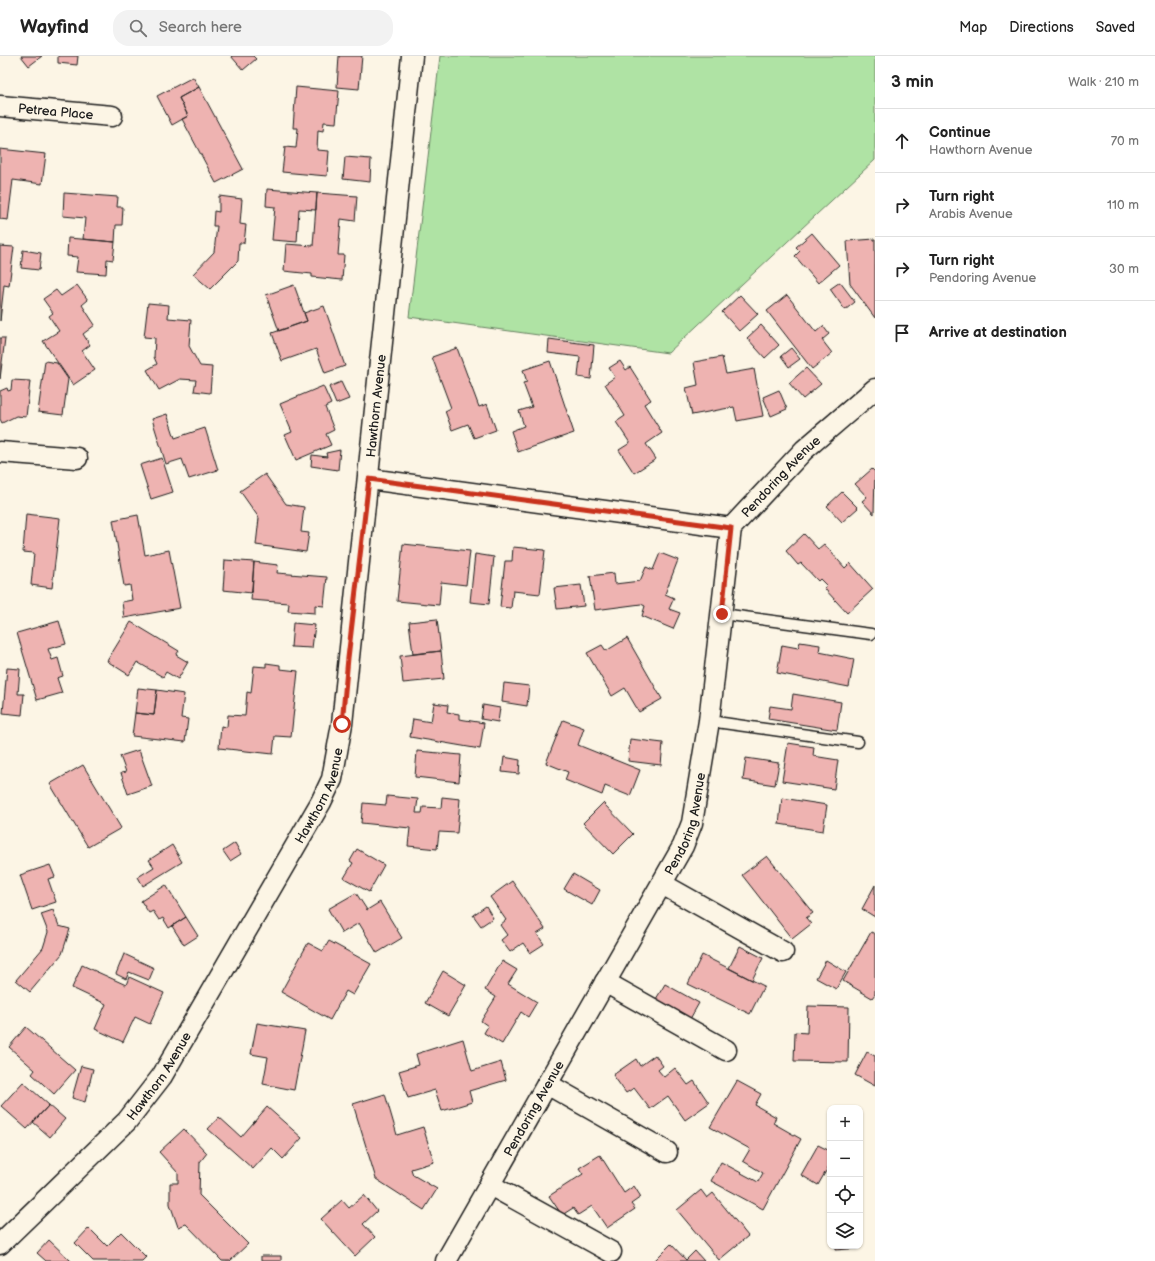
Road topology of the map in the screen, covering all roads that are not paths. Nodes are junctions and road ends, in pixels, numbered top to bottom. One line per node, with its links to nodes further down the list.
1 (412, 56): 7 (street, Hawthorn Avenue)
2 (0, 106): 3 (street, Petrea Place)
3 (112, 116)
4 (875, 389): 8 (street, Pendoring Avenue)
5 (0, 452): 6 (street)
6 (77, 458)
7 (369, 479): 8 (street); 20 (street, Hawthorn Avenue)
8 (731, 528): 9 (street, Pendoring Avenue)
9 (722, 614): 10 (lane); 11 (street, Pendoring Avenue)
10 (871, 634)
11 (709, 721): 12 (lane); 13 (street, Pendoring Avenue)
12 (858, 742)
13 (662, 884): 14 (street); 15 (street, Pendoring Avenue)
14 (783, 952)
15 (605, 982): 16 (street); 17 (street, Pendoring Avenue)
16 (726, 1050)
17 (547, 1084): 18 (street); 19 (street, Pendoring Avenue)
18 (667, 1152)
19 (490, 1185): 21 (street); 22 (street, Pendoring Avenue)
20 (0, 1244)
21 (611, 1252)
22 (446, 1261)

